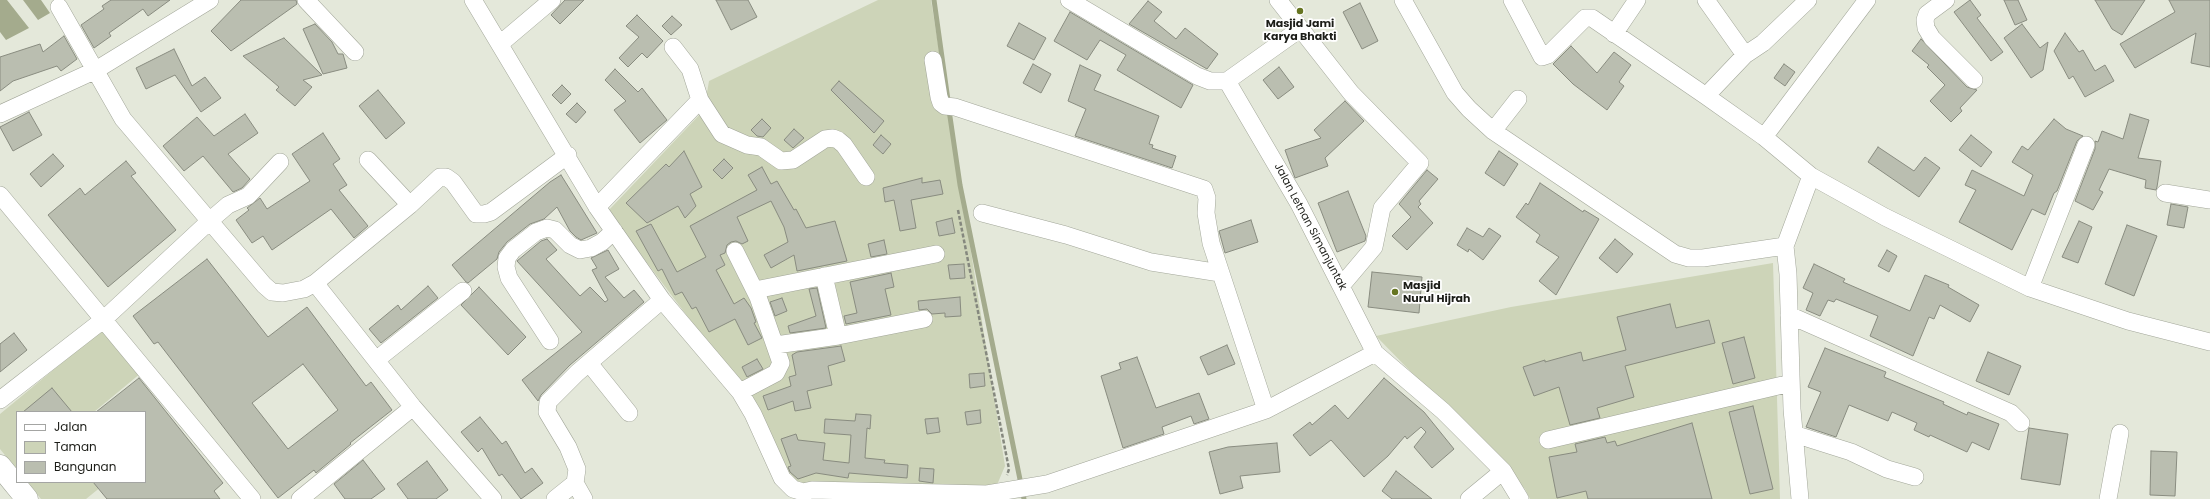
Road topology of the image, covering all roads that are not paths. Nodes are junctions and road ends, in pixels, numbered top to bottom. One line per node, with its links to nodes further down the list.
1 (306, 0): 19 (street)
2 (473, 0): 17 (street)
3 (552, 0): 17 (street)
4 (1068, 0): 24 (street)
5 (1278, 0): 15 (street)
6 (1403, 0): 29 (street)
7 (1512, 0): 16 (street)
8 (1637, 0): 16 (street)
9 (1706, 0): 20 (street)
10 (1808, 0): 20 (street)
11 (1867, 0): 30 (street)
12 (1946, 0): 23 (street)
13 (208, 1): 22 (street)
14 (59, 7): 22 (street)
15 (1300, 29): 24 (street); 51 (street)
16 (1614, 34): 25 (street)
17 (500, 44): 32 (street)
18 (673, 47): 27 (street)
19 (354, 52)
20 (1745, 55): 25 (street)
21 (933, 60): 48 (street)
22 (96, 70): 28 (street); 43 (street)
23 (1974, 80)
24 (1228, 81): 51 (street, Jalan Letnan Simanjuntak)
25 (1706, 96): 30 (street)
26 (1518, 99): 29 (street)
27 (700, 100): 36 (street); 41 (street)
28 (0, 114)
29 (1493, 131): 45 (street)
30 (1764, 137): 35 (street)
31 (2086, 145): 52 (street)
32 (568, 155): 40 (street); 41 (street)
33 (368, 160): 40 (street)
34 (280, 162): 43 (street)
35 (1811, 176): 45 (street); 52 (street)
36 (866, 177)
37 (2165, 193): 39 (street)
38 (0, 195): 58 (street)
39 (2210, 200)
40 (410, 205): 50 (street)
41 (597, 206): 44 (street)
42 (982, 213): 48 (street)
43 (210, 220): 50 (street); 58 (street)
44 (614, 231): 55 (street); 60 (street)
45 (1785, 246): 56 (street)
46 (735, 251): 53 (street)
47 (936, 254): 49 (street)
48 (1220, 273): 70 (street)
49 (824, 276): 53 (street); 59 (street)
50 (315, 283): 64 (street)
51 (1341, 286): 63 (street, Jalan Letnan Simanjuntak)
52 (2030, 288): 61 (street)
53 (755, 290): 62 (street)
54 (463, 291): 64 (street)
55 (662, 300): 65 (street); 67 (street)
56 (1790, 315): 66 (street); 72 (street)
57 (924, 319): 59 (street)
58 (103, 320): 68 (street); 84 (street)
59 (838, 336): 62 (street)
60 (550, 341)
61 (2210, 342)
62 (776, 345): 67 (street)
63 (1375, 353): 70 (street); 77 (street, Jalan Letnan Simanjuntak)
64 (376, 360): 69 (street)
65 (589, 363): 71 (street); 79 (street)
66 (1791, 383): 74 (street); 75 (street)
67 (740, 392): 80 (street)
68 (0, 400)
69 (413, 407): 85 (street); 86 (street)
70 (1266, 410): 81 (street)
71 (629, 414)
72 (2022, 423)
73 (2120, 433): 92 (street)
74 (1794, 434): 78 (street); 91 (street)
75 (1548, 440)
76 (0, 466): 83 (highway)
77 (1503, 471): 89 (street); 90 (street, Jalan Letnan Simanjuntak)
78 (1915, 477)
79 (575, 483): 87 (street); 88 (street)
80 (804, 495): 82 (street)
81 (996, 495): 82 (street)
82 (936, 497)
83 (27, 499)
84 (252, 499)
85 (300, 499)
86 (493, 499)
87 (556, 499)
88 (584, 499)
89 (1469, 499)
90 (1520, 499)
91 (1800, 499)
92 (2108, 499)

